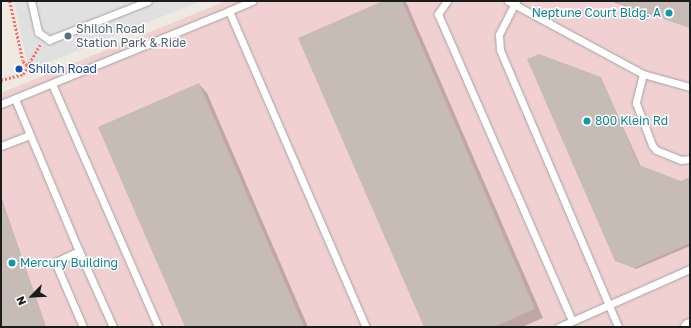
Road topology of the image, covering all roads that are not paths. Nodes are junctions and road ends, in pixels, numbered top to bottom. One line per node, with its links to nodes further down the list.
1 (31, 1): 2 (lane)
2 (148, 1)
3 (252, 1): 6 (lane)
4 (447, 1): 18 (lane)
5 (512, 2): 7 (lane); 17 (lane)
6 (229, 11): 8 (lane); 22 (lane)
7 (643, 74): 9 (lane); 14 (lane)
8 (52, 84): 10 (lane); 21 (lane)
9 (690, 86)
10 (15, 99): 11 (lane); 12 (lane)
11 (1, 104)
12 (30, 135): 13 (lane); 15 (lane)
13 (1, 146)
14 (690, 159)
15 (79, 251): 19 (lane); 20 (lane)
16 (690, 269): 17 (lane)
17 (609, 305): 18 (lane); 24 (lane)
18 (572, 321): 23 (lane)
19 (83, 327)
20 (113, 327)
21 (158, 327)
22 (366, 327)
23 (559, 327)
24 (618, 327)

